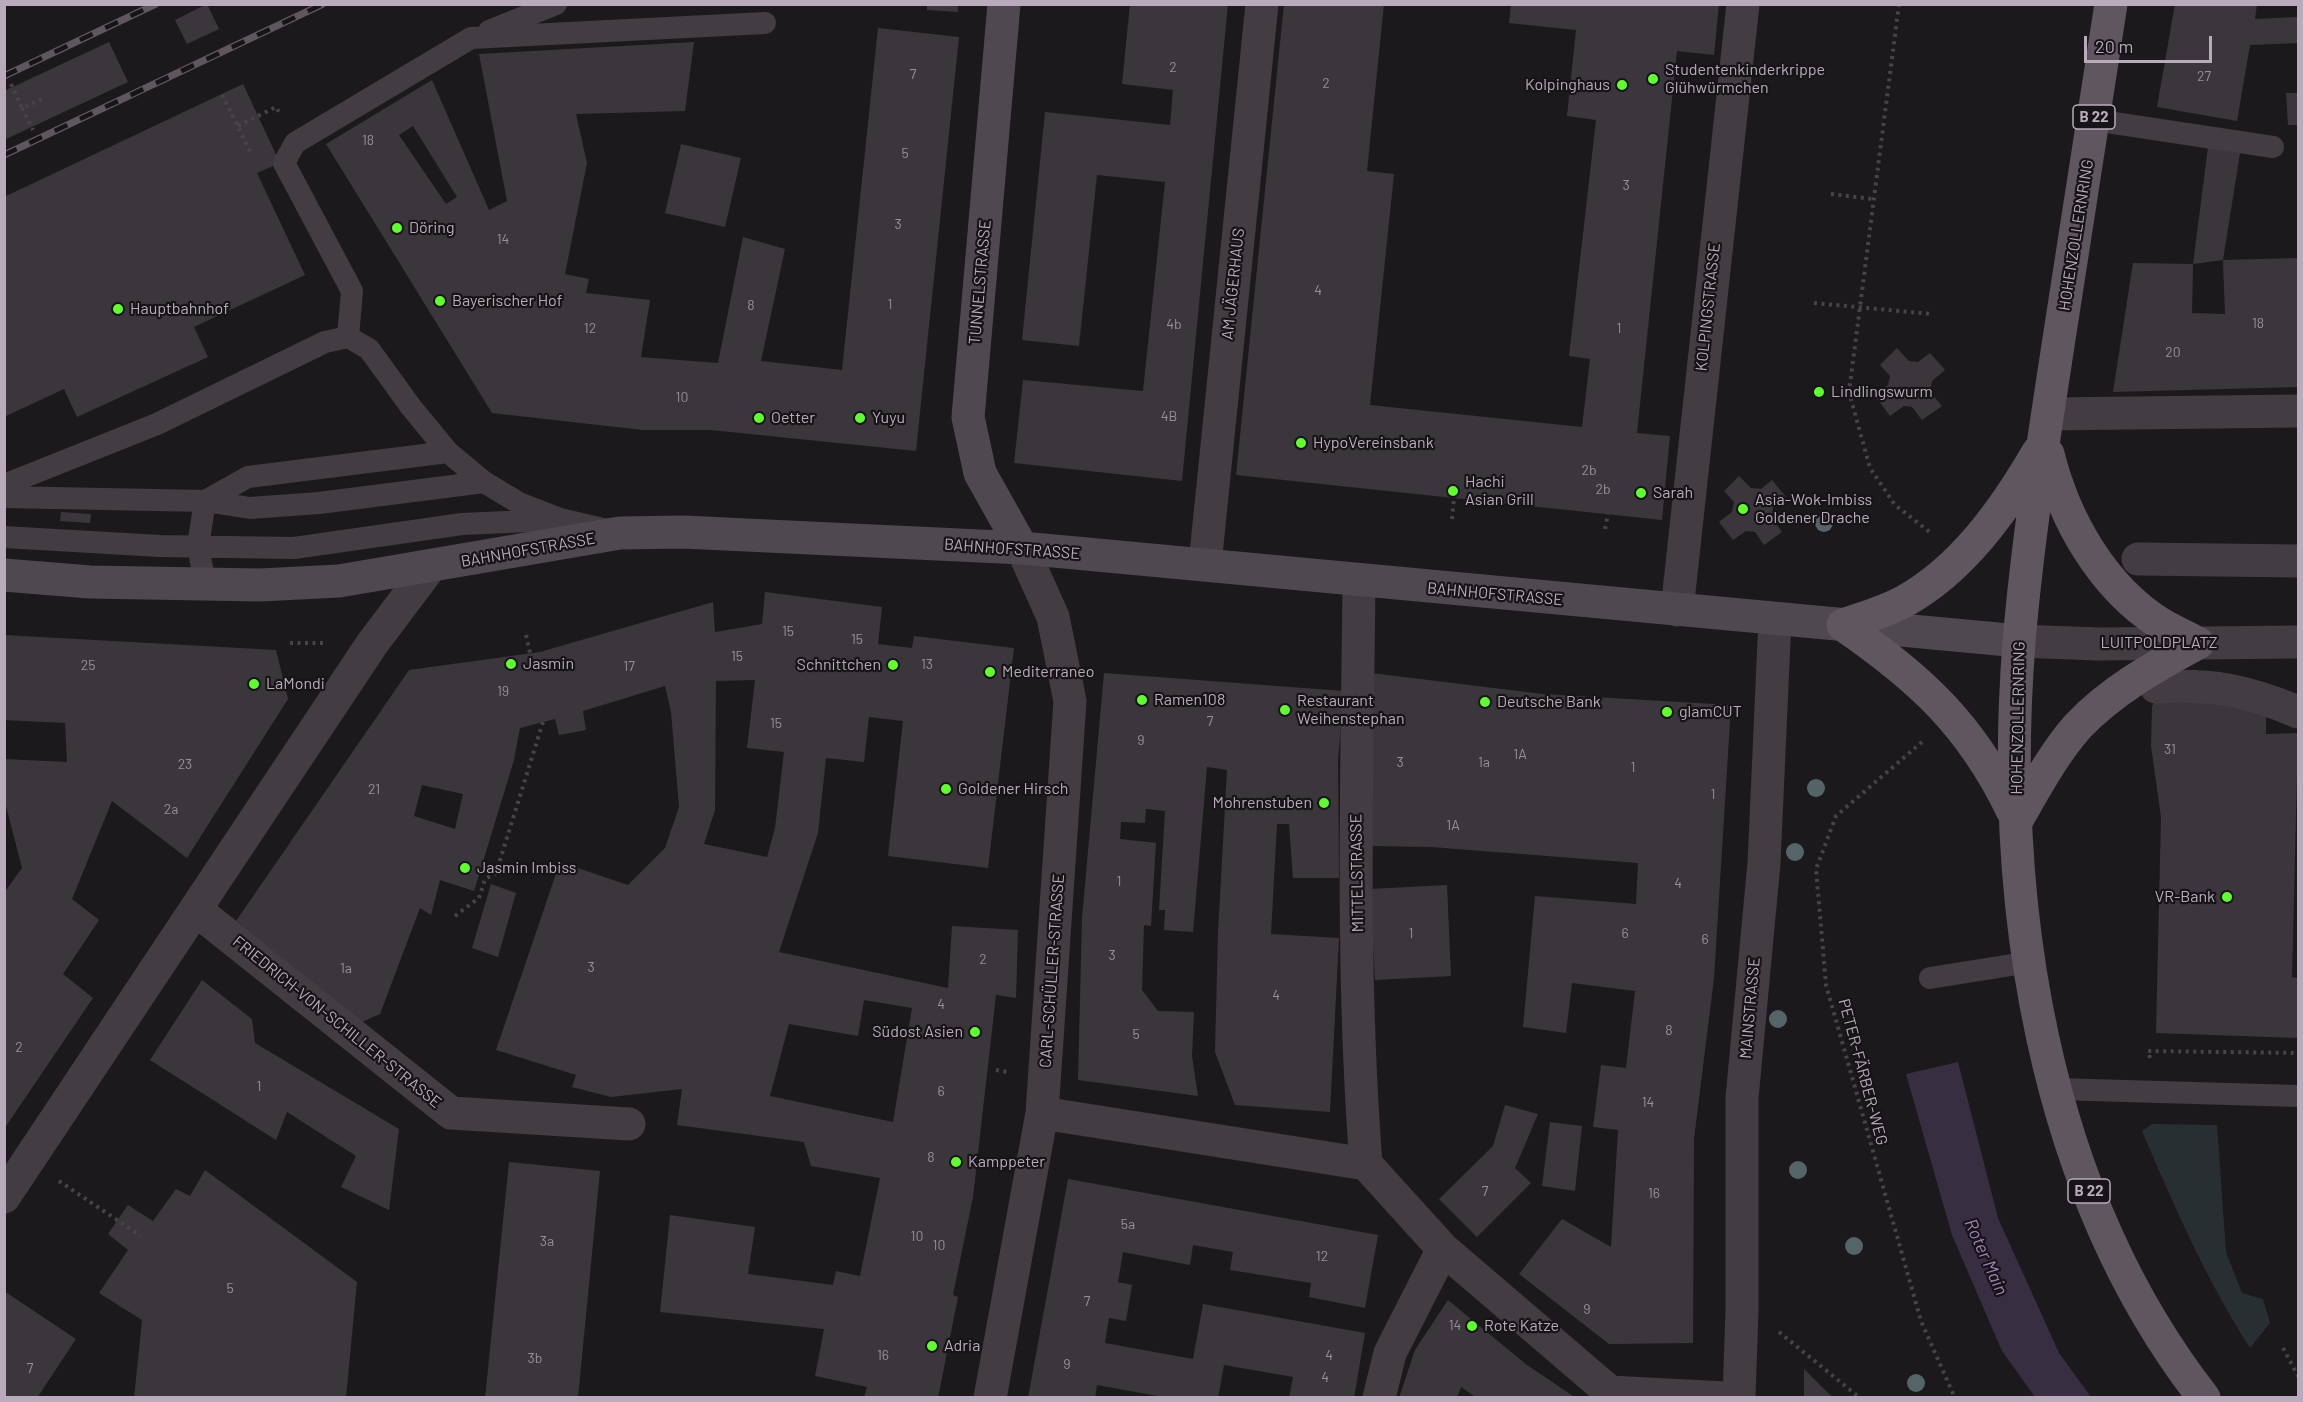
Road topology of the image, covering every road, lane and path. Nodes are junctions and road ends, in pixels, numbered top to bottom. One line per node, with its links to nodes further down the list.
1 (556, 4): 8 (lane)
2 (1004, 4): 41 (street, TUNNELSTRASSE)
3 (1262, 4): 44 (street, AM JÄGERHAUS)
4 (1743, 4): 49 (street, KOLPINGSTRASSE)
5 (1899, 4): 20 (path)
6 (2111, 4): 14 (main road, HOHENZOLLERNRING / B 22)
7 (765, 23): 8 (lane)
8 (471, 38): 24 (lane)
9 (11, 84): 13 (path)
10 (222, 94): 15 (path)
11 (42, 99): 13 (path)
12 (276, 107): 15 (path)
13 (22, 108): 16 (path)
14 (2094, 120): 17 (lane); 26 (main road, HOHENZOLLERNRING / B 22)
15 (238, 126): 18 (path)
16 (33, 130)
17 (2273, 147)
18 (256, 163)
19 (1831, 194): 20 (path)
20 (1873, 199): 22 (path)
21 (1814, 303): 22 (path)
22 (1858, 306): 23 (path); 38 (path)
23 (1931, 314)
24 (348, 337): 27 (lane); 29 (lane)
25 (2298, 411): 26 (street)
26 (2046, 427): 51 (main road); 53 (main road, HOHENZOLLERNRING / B 22); 55 (main road)
27 (448, 452): 28 (lane); 32 (lane)
28 (484, 482): 32 (lane); 34 (lane)
29 (4, 485)
30 (4, 497): 32 (lane)
31 (1454, 498): 35 (path)
32 (205, 501): 40 (lane)
33 (1608, 514): 36 (path)
34 (560, 519): 37 (lane); 40 (lane)
35 (1452, 519)
36 (1605, 529)
37 (620, 533): 41 (street, BAHNHOFSTRASSE); 45 (street, BAHNHOFSTRASSE)
38 (1931, 534)
39 (4, 537): 40 (lane)
40 (198, 546): 48 (lane)
41 (1022, 548): 44 (street, BAHNHOFSTRASSE); 70 (street, CARL-SCHÜLLER-STRASSE)
42 (2139, 560): 43 (street)
43 (2298, 561)
44 (1205, 564): 47 (street, BAHNHOFSTRASSE)
45 (430, 567): 48 (street, BAHNHOFSTRASSE); 62 (street)
46 (4, 575): 48 (street, BAHNHOFSTRASSE)
47 (1359, 581): 49 (street, BAHNHOFSTRASSE); 73 (street, MITTELSTRASSE)
48 (206, 584)
49 (1677, 610): 50 (street, BAHNHOFSTRASSE)
50 (1775, 619): 51 (street, BAHNHOFSTRASSE); 77 (street, MAINSTRASSE)
51 (1843, 625): 53 (street, BAHNHOFSTRASSE); 61 (main road)
52 (526, 635): 56 (path)
53 (2019, 641): 55 (street, LUITPOLDPLATZ); 61 (main road, HOHENZOLLERNRING / B 22)
54 (2298, 642): 55 (street, LUITPOLDPLATZ)
55 (2198, 643): 61 (main road)
56 (530, 653)
57 (2156, 687): 58 (street)
58 (2298, 712)
59 (543, 722): 63 (path)
60 (1930, 735): 85 (path, PETER-FÄRBER-WEG)
61 (2017, 820): 64 (main road, HOHENZOLLERNRING / B 22)
62 (196, 910): 71 (street, FRIEDRICH-VON-SCHILLER-STRASSE); 72 (street)
63 (455, 916)
64 (2030, 962): 65 (lane); 68 (main road, HOHENZOLLERNRING / B 22)
65 (1930, 978)
66 (2148, 1051): 67 (path)
67 (2298, 1053)
68 (2056, 1089): 69 (lane); 86 (main road, HOHENZOLLERNRING / B 22)
69 (2298, 1096)
70 (1042, 1113): 73 (street); 80 (street, CARL-SCHÜLLER-STRASSE)
71 (629, 1124)
72 (30, 1161): 74 (street); 75 (path)
73 (1366, 1164): 76 (street)
74 (4, 1197)
75 (141, 1236)
76 (1443, 1250): 81 (street); 82 (street)
77 (1742, 1310): 83 (street, MAINSTRASSE); 84 (path)
78 (2283, 1348): 79 (path)
79 (2298, 1376)
80 (990, 1398)
81 (1379, 1398)
82 (1725, 1398)
83 (1739, 1398)
84 (1860, 1398)
85 (1955, 1398)
86 (2204, 1398)

